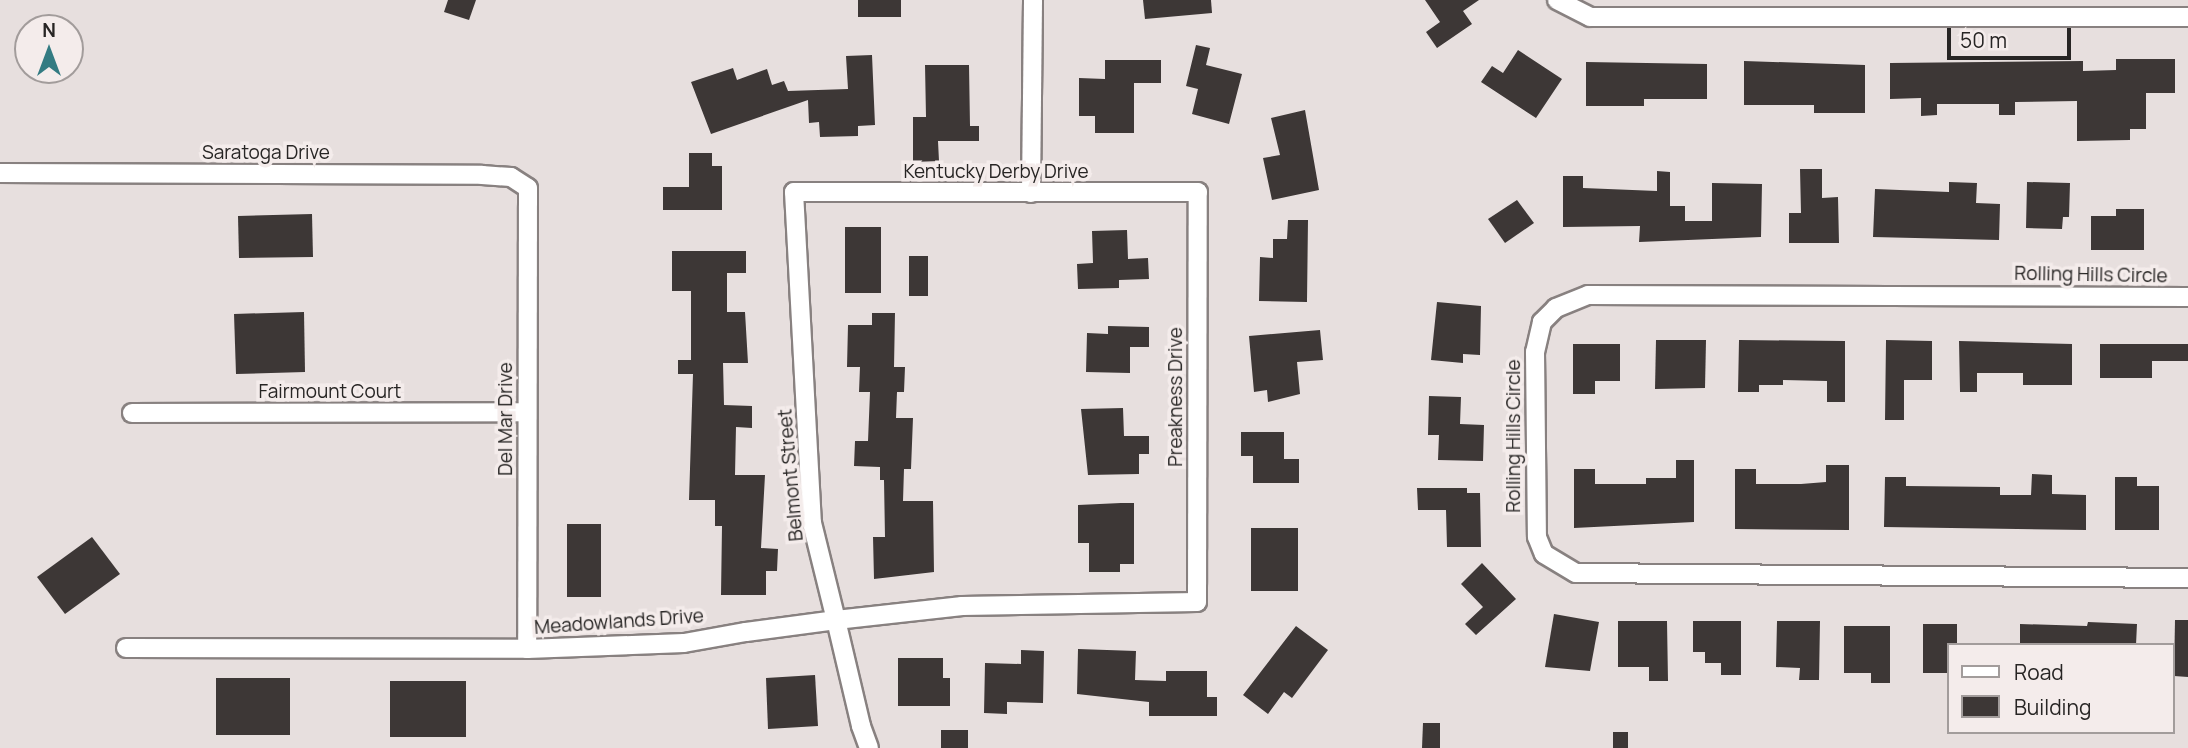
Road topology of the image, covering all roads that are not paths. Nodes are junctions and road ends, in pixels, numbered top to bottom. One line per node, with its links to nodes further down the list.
1 (1033, 0): 8 (street)
2 (1557, 0): 3 (street)
3 (2188, 17)
4 (0, 173): 5 (street, Saratoga Drive)
5 (528, 188): 10 (street, Del Mar Drive)
6 (794, 192): 8 (street, Kentucky Derby Drive); 14 (street, Belmont Street)
7 (1198, 192): 8 (street, Kentucky Derby Drive); 13 (street, Preakness Drive)
8 (1031, 193)
9 (2188, 297): 12 (street, Rolling Hills Circle)
10 (527, 412): 11 (street, Fairmount Court); 16 (street, Del Mar Drive)
11 (132, 413)
12 (2188, 578)
13 (1197, 602): 14 (street, Meadowlands Drive)
14 (836, 620): 16 (street, Meadowlands Drive); 17 (street, Belmont Street)
15 (125, 648): 16 (street, Meadowlands Drive)
16 (527, 649)
17 (869, 748)

